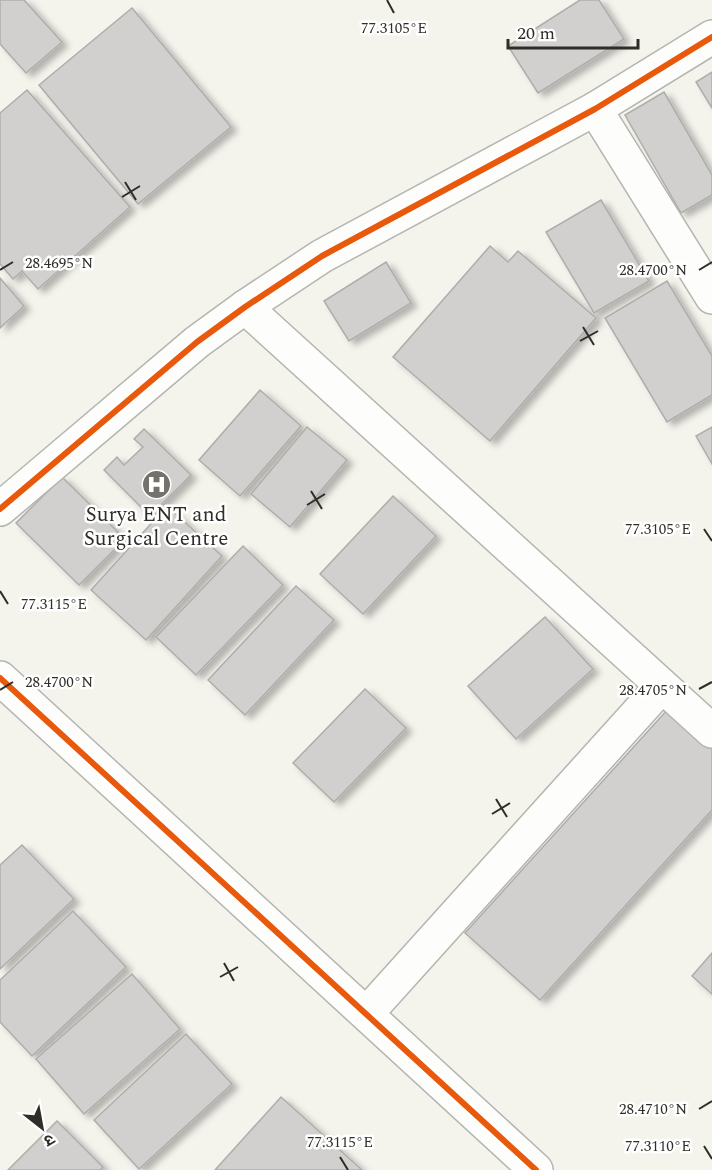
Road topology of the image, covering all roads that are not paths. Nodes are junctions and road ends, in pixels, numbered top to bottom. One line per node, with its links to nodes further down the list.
1 (712, 37): 2 (street)
2 (595, 109): 3 (street); 4 (street)
3 (712, 297)
4 (245, 307): 5 (street); 7 (street)
5 (0, 509)
6 (0, 678): 9 (street)
7 (662, 686): 8 (street); 9 (street)
8 (712, 731)
9 (367, 1013): 10 (street)
10 (536, 1170)

